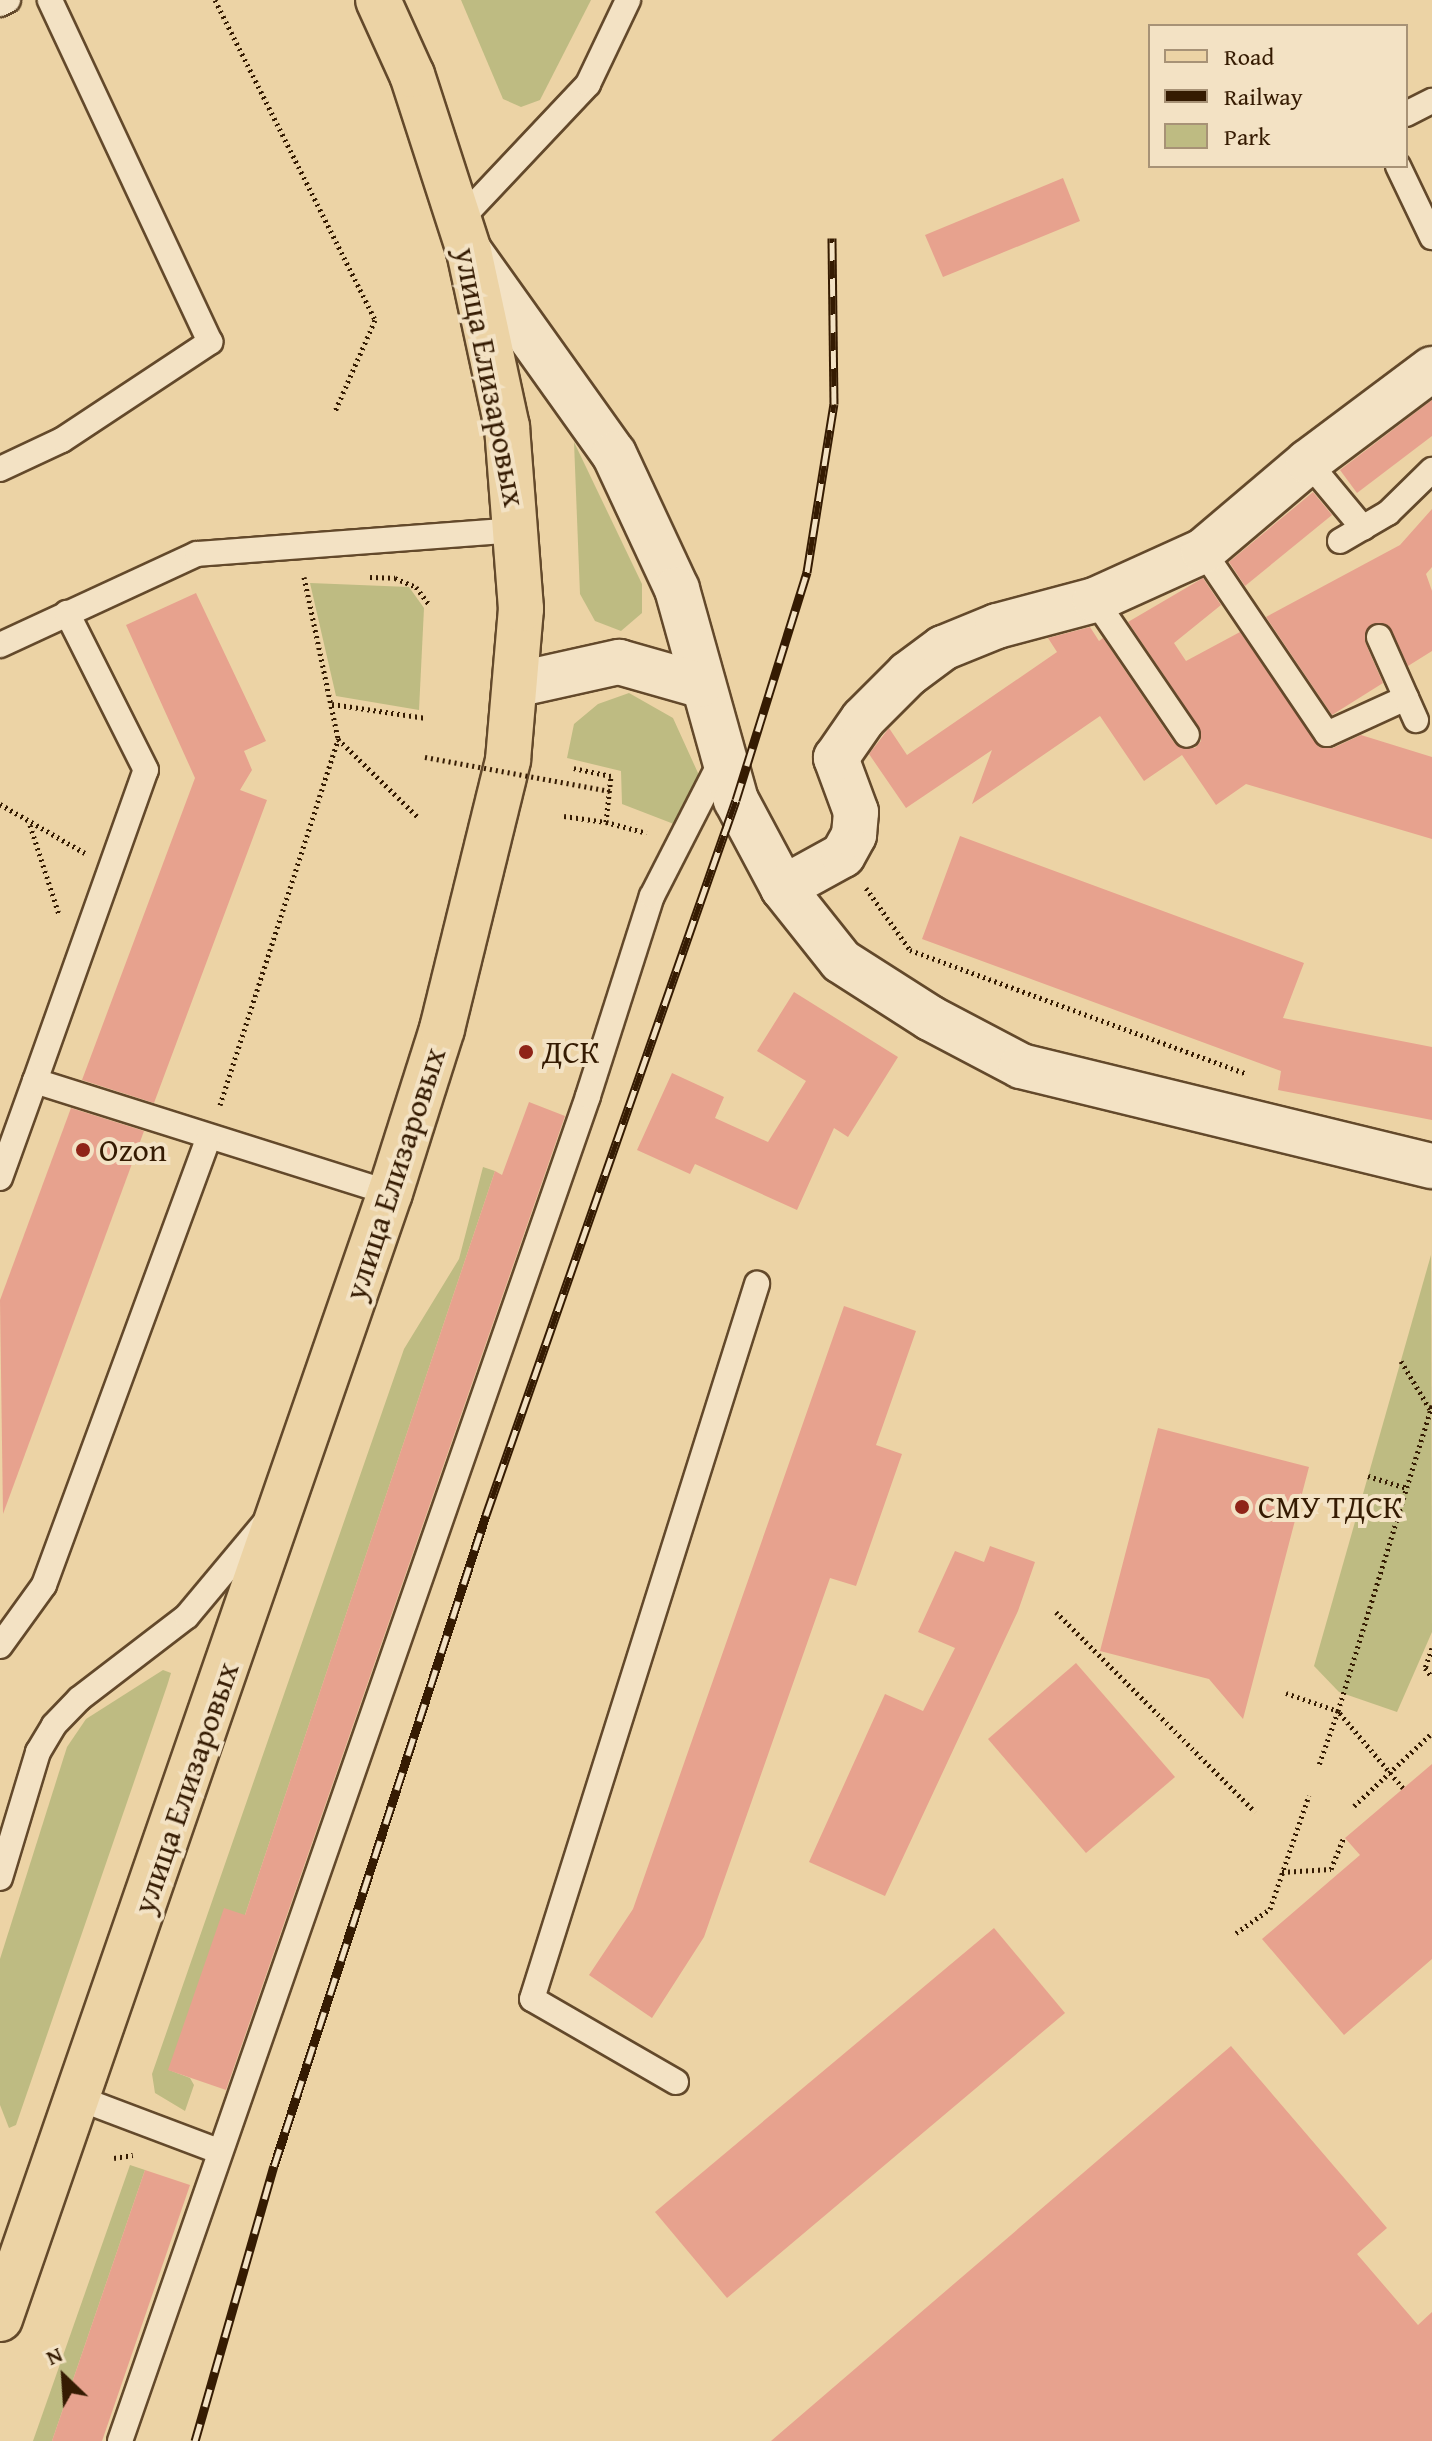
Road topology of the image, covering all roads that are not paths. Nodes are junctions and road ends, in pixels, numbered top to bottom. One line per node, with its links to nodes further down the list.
1 (8, 0): 5 (lane)
2 (50, 0): 13 (lane)
3 (378, 0): 9 (main road, улица Елизаровых)
4 (628, 0): 9 (lane)
5 (0, 4)
6 (1432, 101): 7 (lane)
7 (1408, 113)
8 (1399, 168): 10 (lane)
9 (464, 235): 16 (main road, улица Елизаровых); 24 (street)
10 (1432, 237)
11 (1432, 369): 12 (street)
12 (1308, 462): 15 (lane); 18 (street)
13 (0, 469)
14 (1432, 470): 15 (lane)
15 (1363, 528): 17 (lane)
16 (518, 530): 20 (lane); 23 (main road, улица Елизаровых)
17 (1340, 541)
18 (1203, 551): 19 (street); 21 (lane)
19 (1095, 600): 25 (lane); 27 (street)
20 (67, 613): 22 (lane); 28 (lane)
21 (1379, 637)
22 (0, 645)
23 (515, 685): 24 (street); 32 (main road, улица Елизаровых)
24 (700, 685): 26 (street)
25 (1187, 735)
26 (721, 761): 27 (street); 39 (lane)
27 (783, 888): 30 (street)
28 (35, 1081): 29 (lane); 31 (lane)
29 (209, 1137): 32 (lane); 35 (lane)
30 (1432, 1166)
31 (0, 1178)
32 (390, 1193): 34 (main road, улица Елизаровых)
33 (757, 1284): 37 (lane)
34 (287, 1498): 36 (lane); 38 (main road, улица Елизаровых)
35 (0, 1646)
36 (0, 1878)
37 (676, 2082)
38 (78, 2098): 39 (lane); 40 (main road, улица Елизаровых)
39 (218, 2151): 41 (lane)
40 (0, 2319)
41 (120, 2441)

